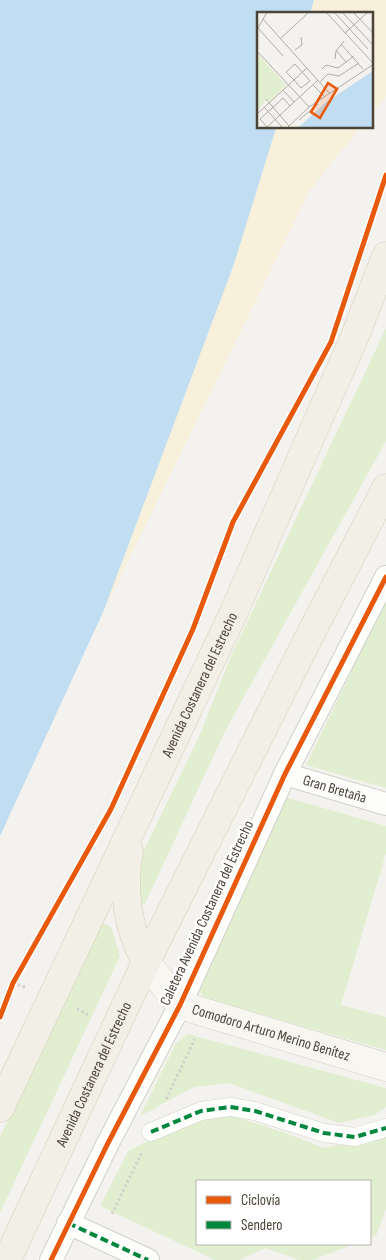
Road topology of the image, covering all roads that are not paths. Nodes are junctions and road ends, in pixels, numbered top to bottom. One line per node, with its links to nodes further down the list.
1 (386, 256): 6 (main road, Avenida Costanera del Estrecho)
2 (386, 488): 7 (main road, Avenida Costanera del Estrecho)
3 (386, 577): 4 (street, Caletera Avenida Costanera del Estrecho)
4 (285, 774): 5 (street, Gran Bretaña); 8 (street, Caletera Avenida Costanera del Estrecho)
5 (386, 804)
6 (132, 828): 7 (main road); 10 (main road, Avenida Costanera del Estrecho)
7 (146, 962): 8 (main road, Comodoro Arturo Merino Benítez); 14 (main road, Avenida Costanera del Estrecho)
8 (180, 1004): 9 (main road, Comodoro Arturo Merino Benítez); 13 (street, Caletera Avenida Costanera del Estrecho)
9 (386, 1067)
10 (0, 1108)
11 (386, 1128): 12 (street)
12 (151, 1132)
13 (68, 1223): 15 (street, Caletera Avenida Costanera del Estrecho); 16 (street)
14 (7, 1260)
15 (51, 1260)
16 (148, 1260)

